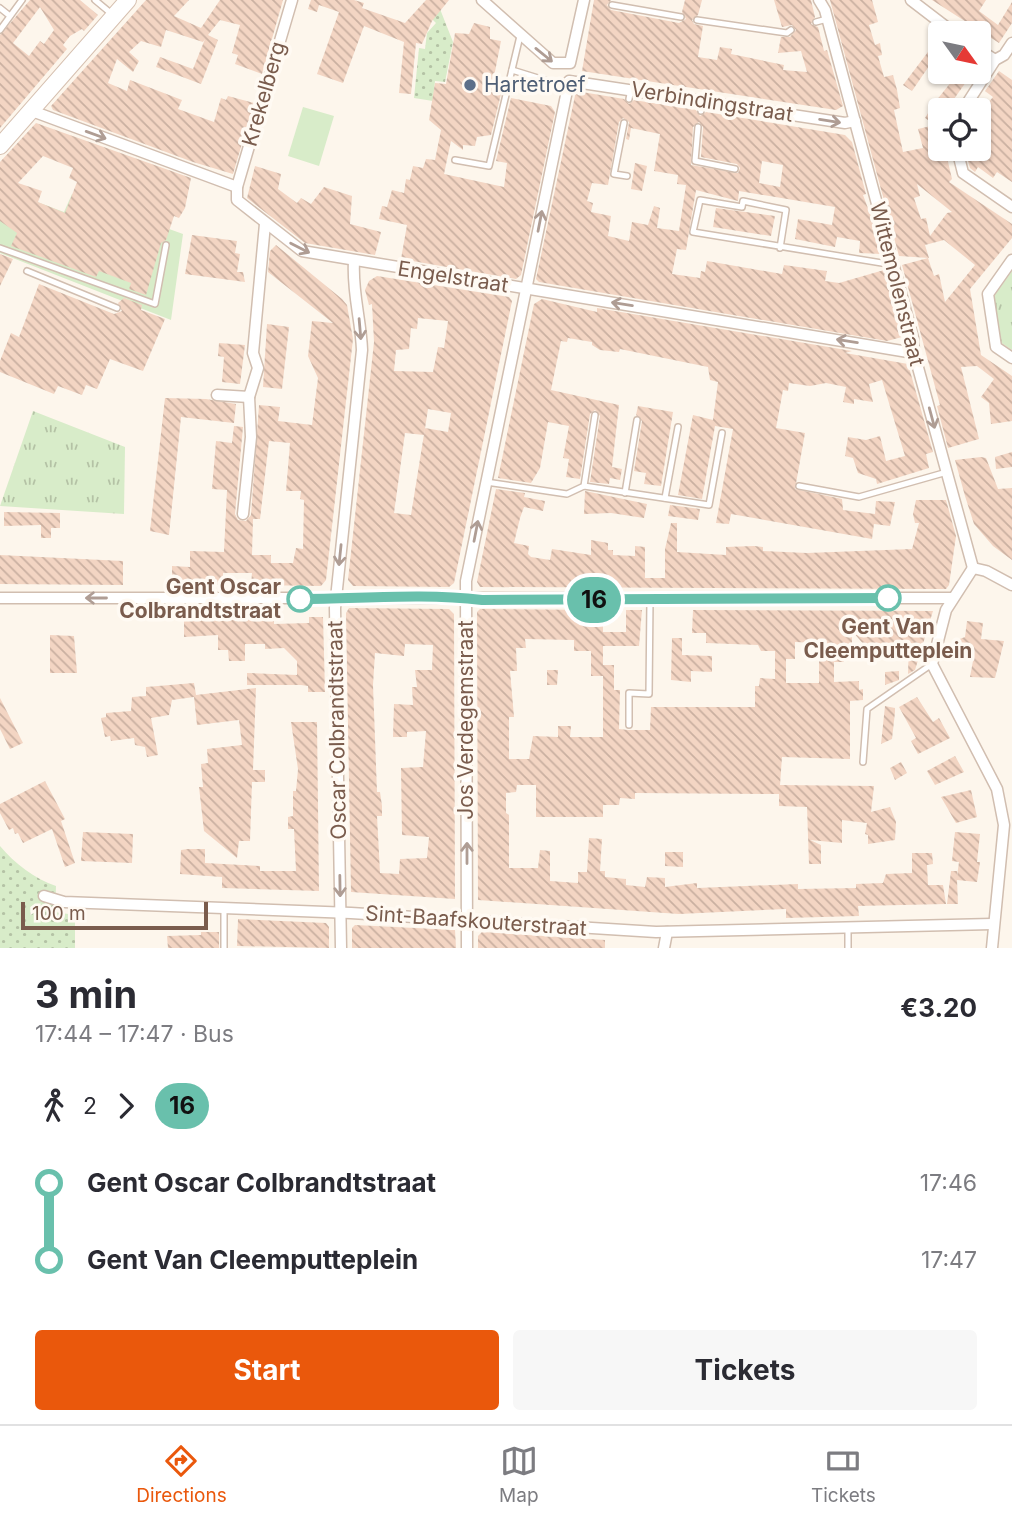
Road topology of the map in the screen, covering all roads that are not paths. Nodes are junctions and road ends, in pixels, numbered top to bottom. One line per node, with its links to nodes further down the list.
1 (22, 0): 12 (lane)
2 (95, 0): 11 (lane)
3 (128, 0): 11 (main road)
4 (292, 0): 34 (street, Krekelberg)
5 (819, 0): 26 (street, Wittemolenstraat)
6 (911, 0): 15 (street)
7 (484, 1): 18 (street)
8 (588, 1): 18 (street, one-way to 8)
9 (612, 5): 13 (lane)
10 (0, 8): 12 (lane)
11 (113, 15): 25 (main road)
12 (10, 16): 16 (lane)
13 (681, 17)
14 (697, 20): 17 (lane)
15 (938, 21)
16 (0, 30)
17 (791, 30)
18 (520, 36): 21 (lane)
19 (1012, 43): 20 (street)
20 (1004, 58): 24 (street)
21 (512, 70): 23 (lane); 30 (lane)
22 (569, 81): 26 (street, Verbindingstraat, one-way to 26); 44 (street, Jos Verdegemstraat, one-way to 22)
23 (554, 82)
24 (972, 98)
25 (32, 111): 29 (main road); 34 (street, one-way to 34)
26 (855, 121): 42 (street, Wittemolenstraat)
27 (624, 122): 33 (lane)
28 (698, 127): 32 (lane)
29 (0, 146)
30 (455, 160)
31 (960, 161): 35 (street)
32 (736, 169)
33 (627, 176)
34 (237, 187): 36 (street, Engelstraat)
35 (1012, 207)
36 (265, 224): 41 (street, Engelstraat, one-way to 41); 49 (street)
37 (166, 245): 38 (lane)
38 (0, 248)
39 (780, 248): 39 (lane); 42 (lane)
40 (1012, 260): 47 (street)
41 (354, 262): 44 (street, Engelstraat); 64 (street, Oscar Colbrandtstraat, one-way to 64)
42 (894, 265): 46 (street, Wittemolenstraat)
43 (27, 271): 45 (lane)
44 (527, 288): 46 (street, Engelstraat, one-way to 44); 55 (street, Jos Verdegemstraat)
45 (117, 307)
46 (914, 353): 54 (street, Wittemolenstraat, one-way to 54)
47 (1012, 358)
48 (217, 395): 49 (street)
49 (249, 397): 60 (street)
50 (595, 415): 56 (lane)
51 (637, 420): 58 (lane)
52 (678, 427): 59 (lane)
53 (722, 433): 59 (lane)
54 (947, 472): 57 (lane); 61 (street, Wittemolenstraat)
55 (486, 482): 56 (lane); 65 (street, Jos Verdegemstraat, one-way to 55)
56 (584, 486): 58 (lane)
57 (799, 486)
58 (625, 493): 59 (lane)
59 (665, 499)
60 (243, 513)
61 (973, 568): 62 (street); 66 (street)
62 (1012, 585)
63 (0, 598): 64 (street, one-way to 63)
64 (335, 598): 65 (street); 74 (street, Oscar Colbrandtstraat, one-way to 74)
65 (466, 598): 67 (street); 75 (street, Jos Verdegemstraat, one-way to 65)
66 (953, 598): 67 (street); 68 (street)
67 (650, 600): 69 (lane)
68 (932, 664): 70 (lane); 71 (street)
69 (629, 725)
70 (863, 762)
71 (1008, 826): 76 (street)
72 (44, 895): 73 (street, Sint-Baafskouterstraat)
73 (224, 908): 74 (street, Sint-Baafskouterstraat); 79 (lane)
74 (340, 913): 75 (street, Sint-Baafskouterstraat); 80 (street, Oscar Colbrandtstraat)
75 (468, 921): 78 (street, Sint-Baafskouterstraat); 81 (street, Jos Verdegemstraat)
76 (992, 924): 77 (street, Sint-Baafskouterstraat); 84 (street)
77 (848, 926): 78 (street, Sint-Baafskouterstraat); 83 (lane)
78 (667, 932): 82 (street)
79 (225, 948)
80 (341, 948)
81 (467, 948)
82 (664, 948)
83 (849, 948)
84 (992, 948)

